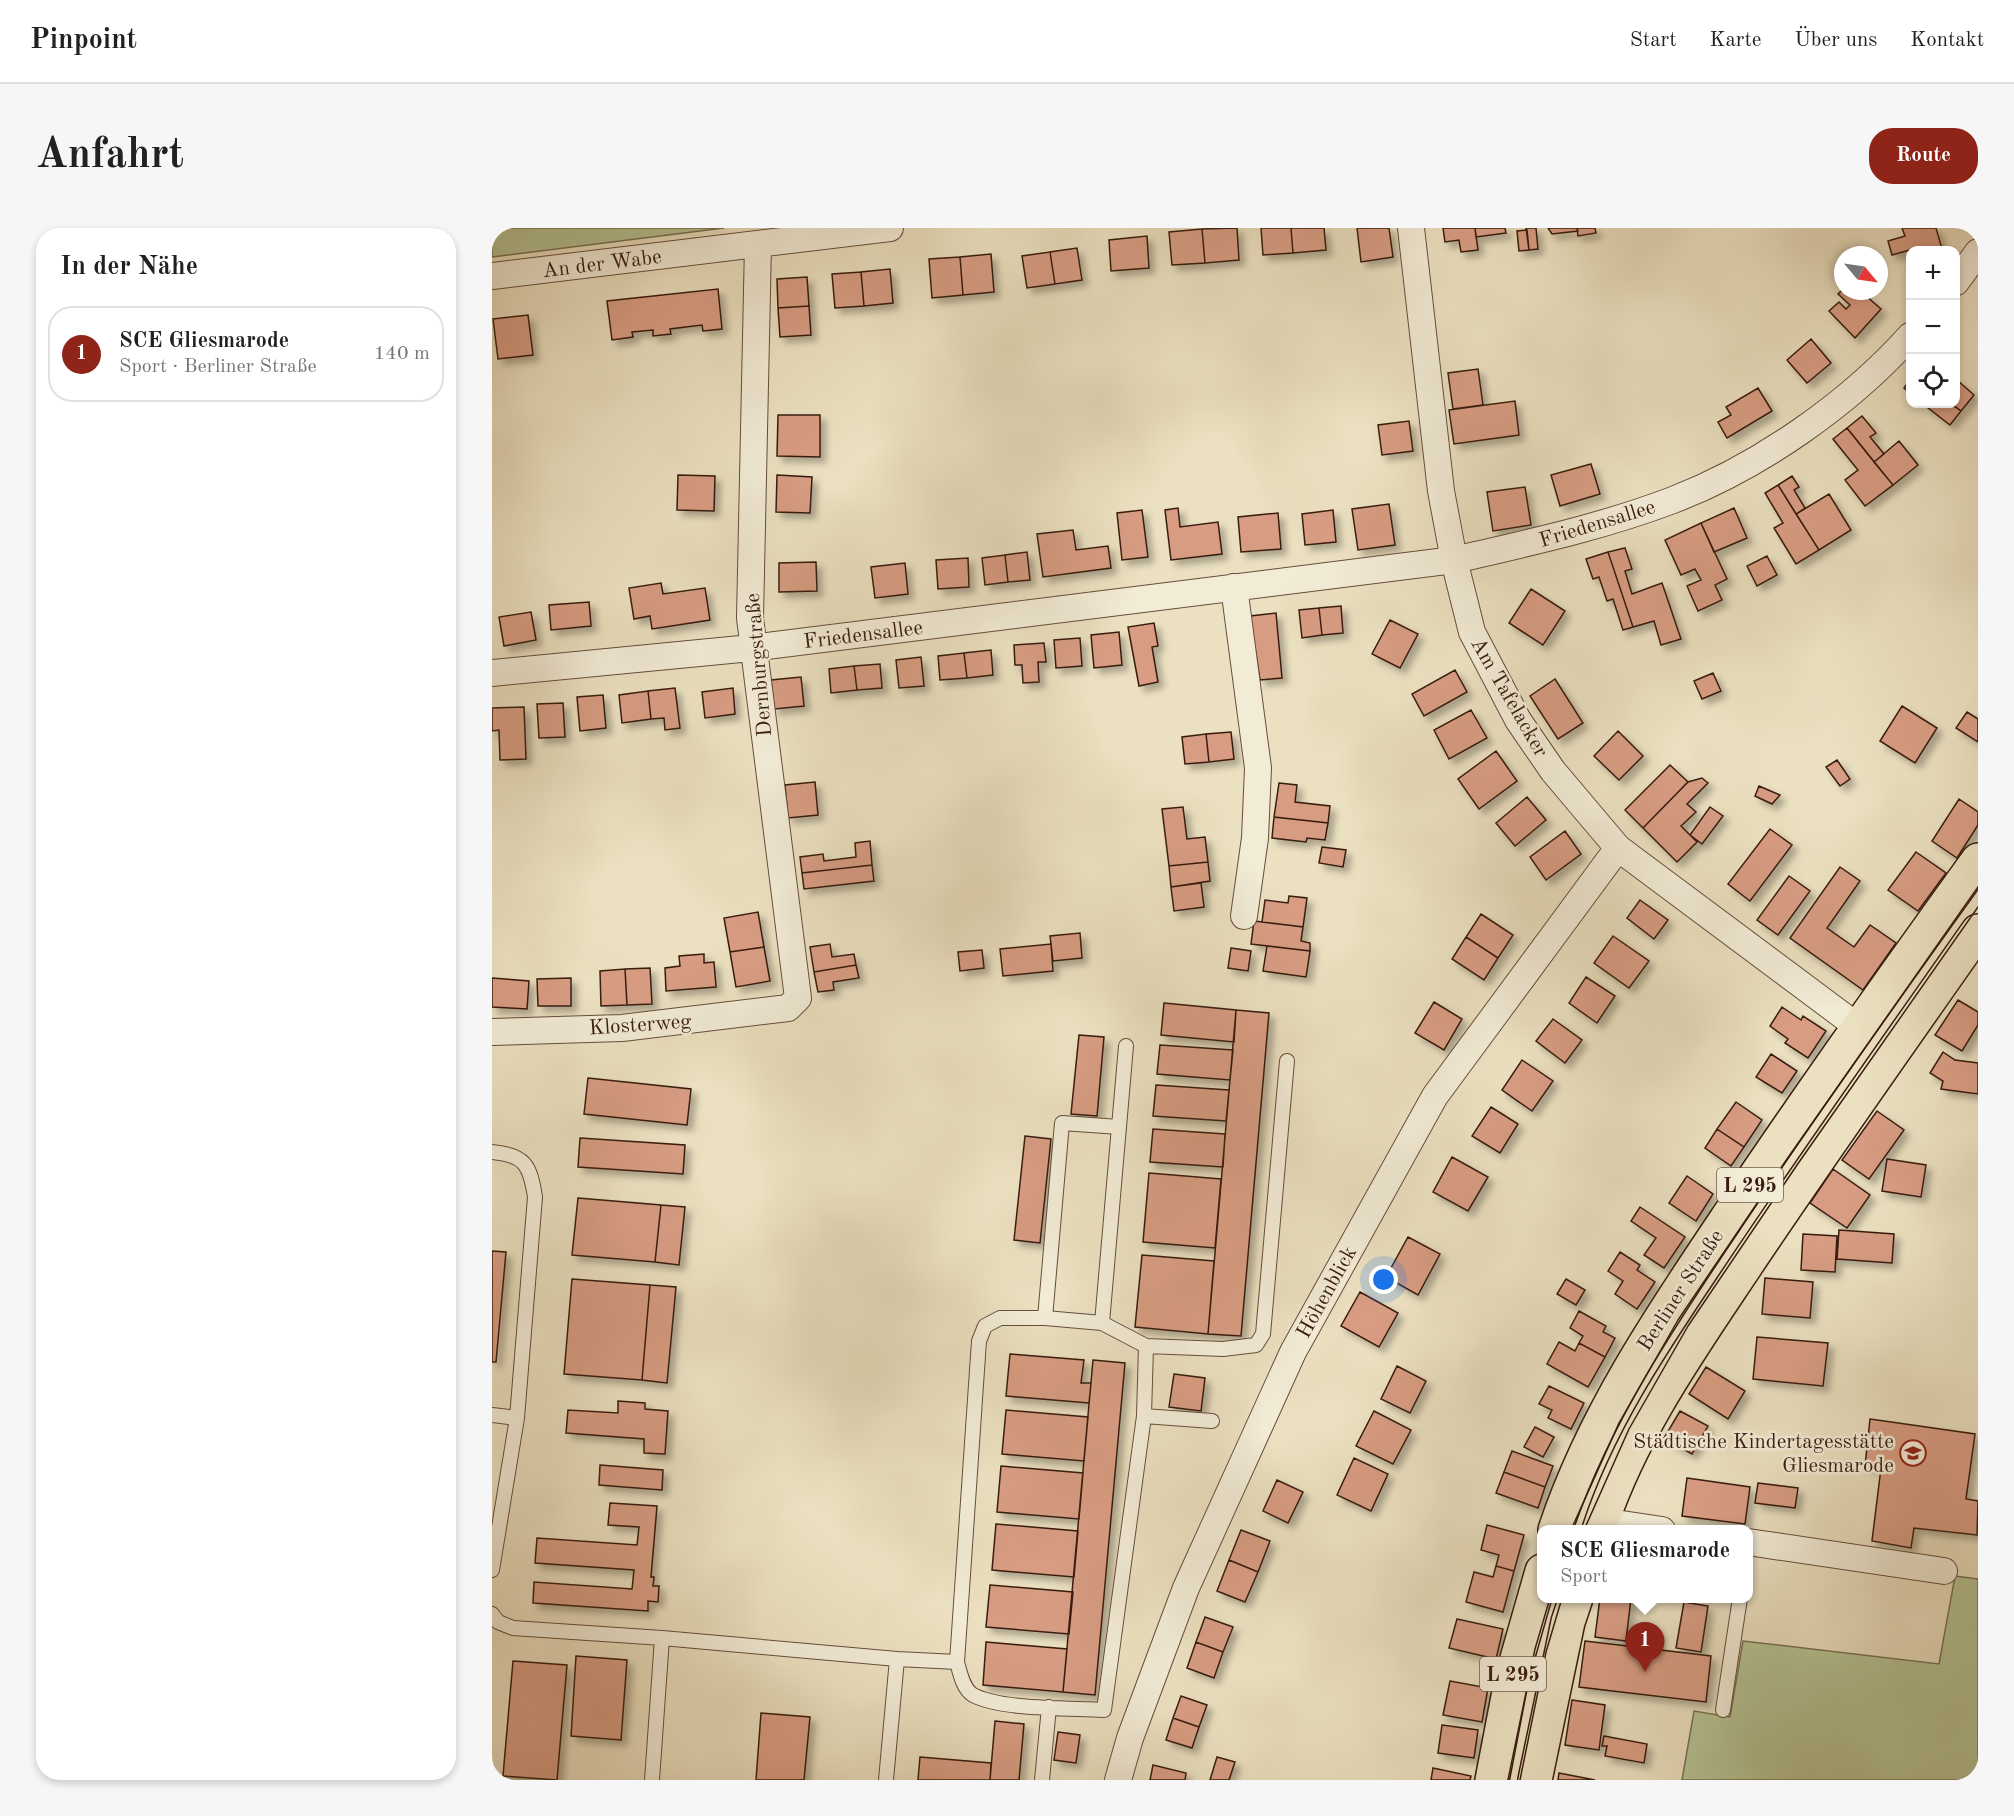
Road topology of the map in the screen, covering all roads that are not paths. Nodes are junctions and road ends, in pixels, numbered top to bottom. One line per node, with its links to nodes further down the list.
1 (890, 228): 3 (street, An der Wabe)
2 (1411, 228): 8 (street, Am Tafelacker)
3 (758, 244): 5 (street, An der Wabe); 10 (street, Dernburgstraße)
4 (1978, 252): 6 (street)
5 (492, 276)
6 (1960, 277)
7 (1906, 341): 8 (street, Friedensallee)
8 (1454, 560): 9 (street, Friedensallee); 12 (street, Am Tafelacker)
9 (1234, 587): 10 (street, Friedensallee); 14 (street)
10 (752, 648): 11 (street, Friedensallee); 16 (street, Dernburgstraße)
11 (492, 673)
12 (1618, 848): 17 (street, Am Tafelacker); 47 (street, Höhenblick)
13 (1978, 860): 17 (main road, Berliner Straße / L 295)
14 (1244, 915)
15 (1978, 931): 31 (main road, Berliner Straße / L 295)
16 (788, 1008): 18 (street, Klosterweg)
17 (1858, 1027): 30 (main road, Berliner Straße / L 295)
18 (492, 1032)
19 (1126, 1046): 21 (lane)
20 (1287, 1061): 25 (lane)
21 (1119, 1127): 23 (lane); 24 (lane)
22 (492, 1152): 28 (lane)
23 (1046, 1318): 24 (lane); 41 (lane)
24 (1102, 1323): 25 (lane)
25 (1146, 1346): 27 (lane)
26 (492, 1415): 28 (lane)
27 (1144, 1416): 29 (lane); 42 (lane)
28 (516, 1418): 33 (lane)
29 (1212, 1421)
30 (1557, 1525)
31 (1600, 1525)
32 (1753, 1543): 34 (street)
33 (492, 1570)
34 (1944, 1570)
35 (1537, 1588): 48 (main road, L 295)
36 (1575, 1603): 49 (main road, L 295)
37 (1739, 1603): 43 (lane)
38 (492, 1614): 39 (lane)
39 (662, 1638): 40 (lane); 44 (lane)
40 (897, 1659): 41 (lane); 45 (lane)
41 (957, 1662): 42 (lane)
42 (1049, 1707): 46 (lane)
43 (1723, 1710)
44 (652, 1780)
45 (886, 1780)
46 (1042, 1780)
47 (1119, 1780)
48 (1492, 1780)
49 (1536, 1780)

